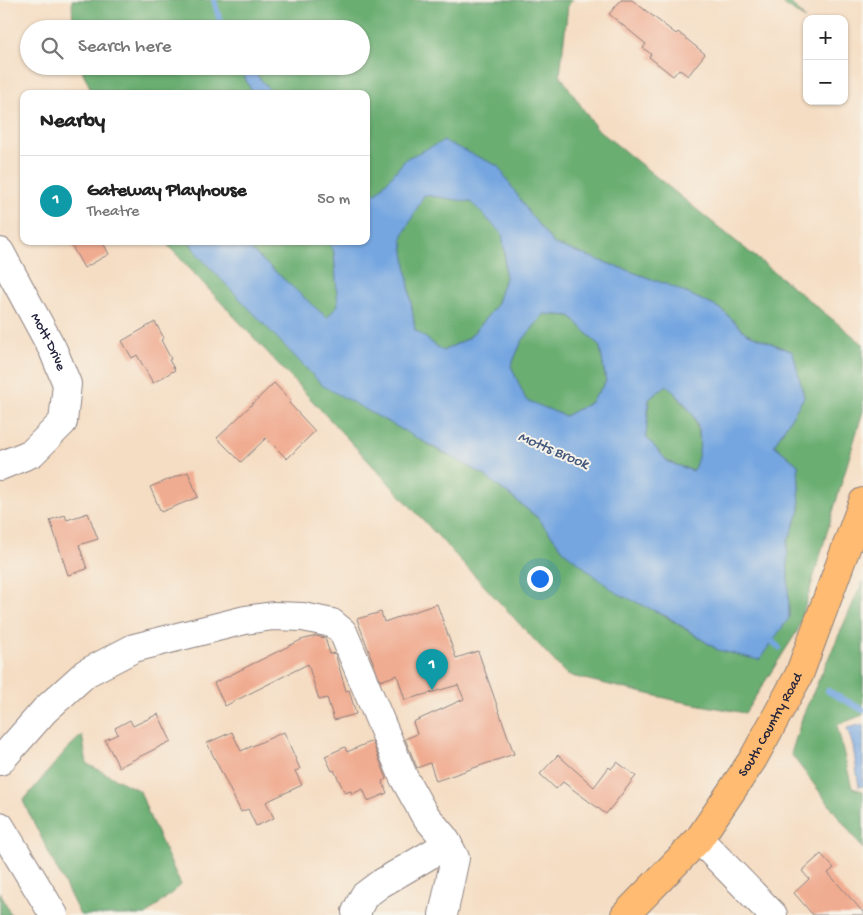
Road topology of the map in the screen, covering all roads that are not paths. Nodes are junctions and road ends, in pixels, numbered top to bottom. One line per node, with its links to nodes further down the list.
1 (0, 252): 2 (street, Mott Drive)
2 (0, 466)
3 (863, 502): 6 (main road, South Country Road)
4 (0, 761): 7 (street)
5 (0, 826): 8 (street)
6 (699, 839): 11 (main road, South Country Road); 12 (street)
7 (448, 844): 9 (street); 10 (street)
8 (54, 915)
9 (357, 915)
10 (443, 915)
11 (625, 915)
12 (773, 915)

